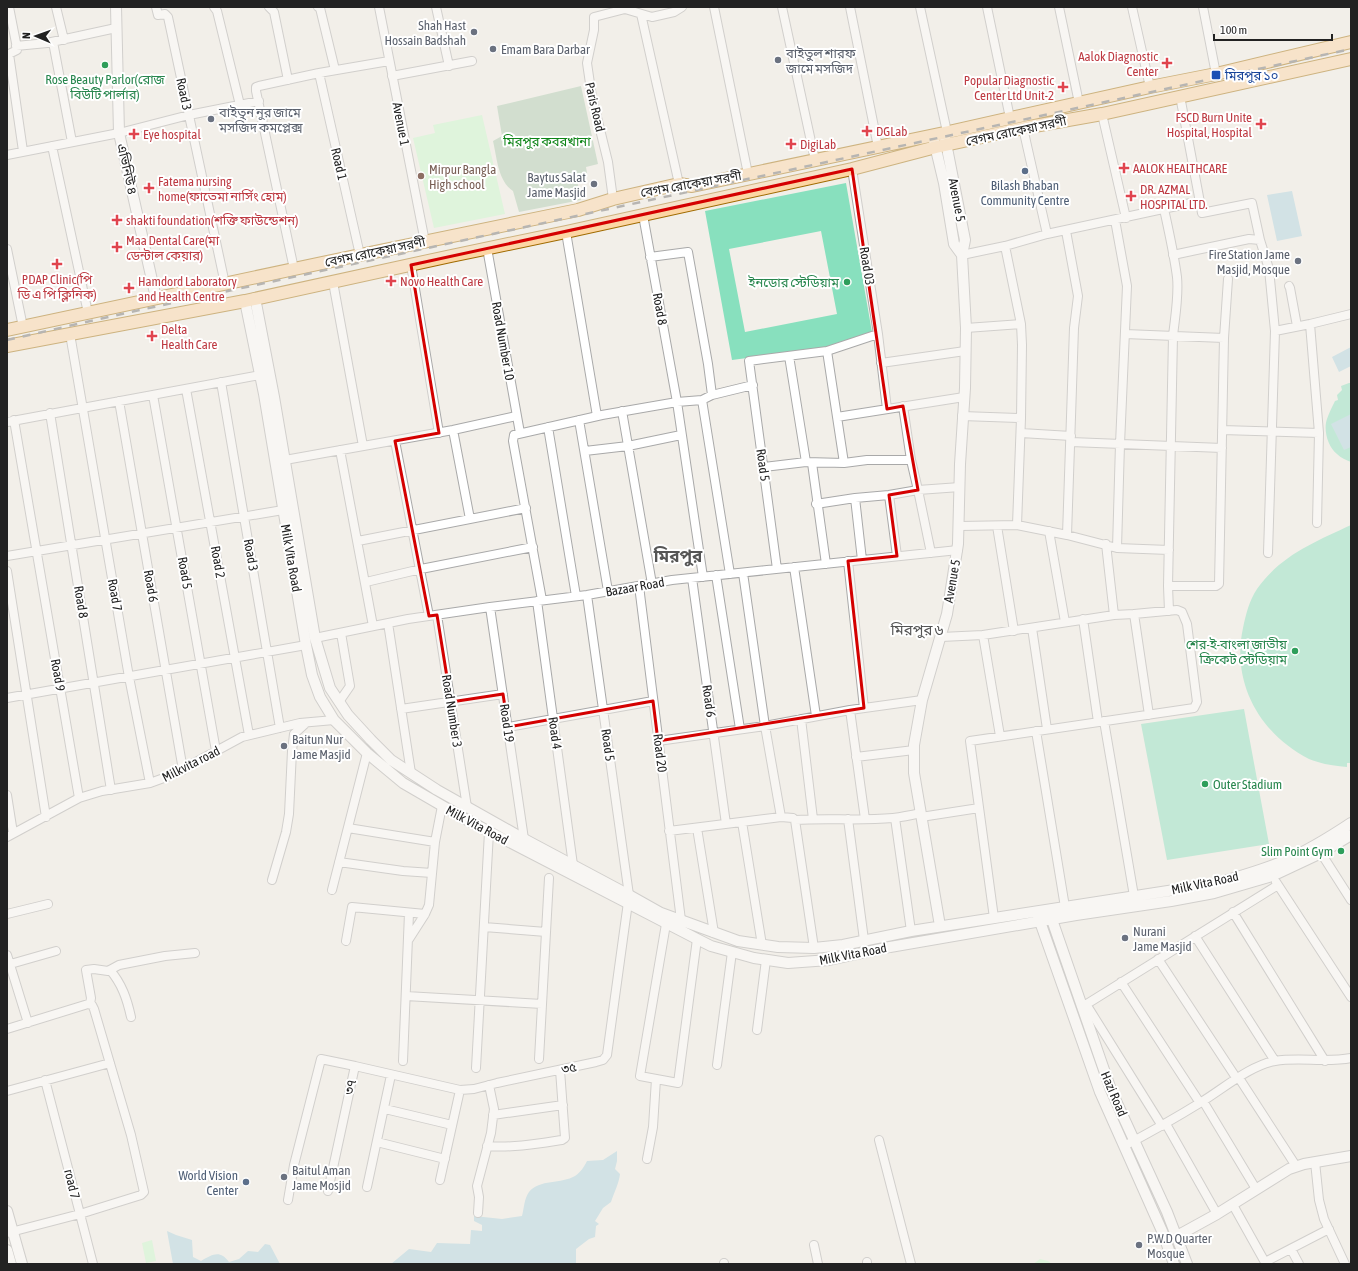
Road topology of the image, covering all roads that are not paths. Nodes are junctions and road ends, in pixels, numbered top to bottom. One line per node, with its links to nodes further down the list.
1 (9, 7): 26 (street)
2 (56, 7): 23 (street)
3 (116, 7): 22 (street, এভিনিউ ৪)
4 (156, 7): 42 (street, Road 3)
5 (269, 7): 35 (street)
6 (318, 7): 31 (street)
7 (379, 7): 28 (street, Avenue 1)
8 (436, 7): 30 (street)
9 (682, 7): 20 (street)
10 (714, 7): 54 (street)
11 (782, 7): 52 (street)
12 (850, 7): 49 (street)
13 (920, 7): 46 (street)
14 (987, 7): 43 (street)
15 (1059, 7): 39 (street)
16 (1132, 7): 36 (street)
17 (1203, 7): 33 (street)
18 (624, 8): 21 (street); 56 (street, Paris Road)
19 (215, 9): 40 (street)
20 (673, 9): 21 (street)
21 (641, 14): 55 (street)
22 (116, 28): 23 (street); 45 (street, এভিনিউ ৪)
23 (64, 40): 24 (street)
24 (53, 42): 26 (street); 47 (street)
25 (1351, 42): 33 (main road, বেগম রোকেয়া সরণী)
26 (16, 46): 50 (street)
27 (1351, 59): 37 (main road, বেগম রোকেয়া সরণী)
28 (389, 61): 31 (street); 34 (street, Avenue 1)
29 (472, 61): 30 (street)
30 (449, 66): 34 (street)
31 (335, 70): 32 (street)
32 (319, 73): 35 (street); 71 (street, Road 1)
33 (1216, 74): 36 (main road, বেগম রোকেয়া সরণী)
34 (392, 76): 66 (street, Avenue 1)
35 (288, 80): 38 (street)
36 (1150, 87): 39 (main road, বেগম রোকেয়া সরণী)
37 (1180, 96): 41 (main road, বেগম রোকেয়া সরণী); 57 (street)
38 (259, 102): 40 (street, এভিনিউ ৪); 75 (street)
39 (1079, 103): 43 (main road, বেগম রোকেয়া সরণী)
40 (240, 105): 42 (street, এভিনিউ ৪)
41 (1102, 114): 44 (main road, বেগম রোকেয়া সরণী); 60 (street)
42 (189, 115): 45 (street, এভিনিউ ৪); 78 (street, Road 3)
43 (1010, 118): 46 (main road, বেগম রোকেয়া সরণী)
44 (1023, 128): 46 (main road, বেগম রোকেয়া সরণী); 64 (street)
45 (119, 133): 47 (street); 80 (street, এভিনিউ ৪)
46 (941, 141): 49 (main road, বেগম রোকেয়া সরণী); 53 (main road, বেগম রোকেয়া সরণী); 72 (street, Avenue 5); 72 (street)
47 (72, 142): 48 (street)
48 (52, 146): 50 (street); 82 (street)
49 (878, 147): 52 (main road, বেগম রোকেয়া সরণী)
50 (22, 151): 51 (street)
51 (7, 156)
52 (815, 160): 54 (main road, বেগম রোকেয়া সরণী)
53 (852, 169): 59 (main road, বেগম রোকেয়া সরণী); 92 (street, Road 03)
54 (748, 174): 55 (main road, বেগম রোকেয়া সরণী)
55 (679, 184): 56 (main road, বেগম রোকেয়া সরণী)
56 (613, 199): 66 (main road, বেগম রোকেয়া সরণী)
57 (1200, 201): 58 (street); 65 (street)
58 (1164, 209): 60 (street); 70 (street)
59 (643, 215): 63 (main road, বেগম রোকেয়া সরণী); 73 (street, Road 8)
60 (1126, 218): 61 (street)
61 (1115, 220): 62 (street); 93 (street)
62 (1066, 231): 64 (street); 132 (street)
63 (566, 232): 68 (main road, বেগম রোকেয়া সরণী); 117 (street)
64 (1047, 234): 67 (street)
65 (1260, 240): 70 (street); 90 (street)
66 (425, 242): 71 (main road, বেগম রোকেয়া সরণী)
67 (1005, 246): 72 (street); 84 (street)
68 (487, 248): 74 (main road, বেগম রোকেয়া সরণী); 116 (street, Road Number 10)
69 (7, 249): 87 (street)
70 (1173, 254): 94 (street)
71 (360, 255): 75 (main road, বেগম রোকেয়া সরণী)
72 (962, 255): 88 (street, Avenue 5)
73 (650, 256): 106 (street); 110 (street, Road 8)
74 (411, 265): 77 (main road, বেগম রোকেয়া সরণী); 127 (street)
75 (294, 269): 78 (main road, বেগম রোকেয়া সরণী)
76 (1228, 279): 95 (street)
77 (333, 282): 81 (main road, বেগম রোকেয়া সরণী); 135 (street)
78 (225, 284): 80 (main road, বেগম রোকেয়া সরণী)
79 (1289, 286): 86 (street)
80 (156, 298): 82 (main road, বেগম রোকেয়া সরণী)
81 (250, 300): 91 (main road, বেগম রোকেয়া সরণী); 101 (street, Milk Vita Road); 141 (street, Milk Vita Road)
82 (88, 313): 87 (main road, বেগম রোকেয়া সরণী)
83 (1351, 314): 85 (street)
84 (1021, 324): 88 (street); 120 (street)
85 (1310, 324): 86 (street); 130 (street)
86 (1297, 326): 90 (street)
87 (23, 327): 89 (main road, বেগম রোকেয়া সরণী)
88 (966, 328): 98 (street, Avenue 5)
89 (7, 330)
90 (1275, 331): 126 (street)
91 (70, 334): 96 (main road, বেগম রোকেয়া সরণী); 112 (street, Road 7)
92 (878, 334): 97 (street); 100 (street, Road 03)
93 (1126, 334): 94 (street); 134 (street)
94 (1174, 336): 95 (street); 137 (street)
95 (1224, 338): 125 (street)
96 (7, 346)
97 (827, 351): 99 (street); 119 (street)
98 (965, 351): 100 (street); 107 (street, Avenue 5)
99 (789, 356): 103 (street, Road 5); 143 (street)
100 (881, 363): 113 (street, Road 03)
101 (260, 375): 102 (street); 152 (street, Milk Vita Road)
102 (221, 382): 104 (street); 153 (street, Road 3)
103 (753, 385): 106 (street); 145 (street, Road 5)
104 (186, 389): 105 (street); 155 (street, Road 2)
105 (153, 395): 109 (street); 160 (street, Road 5)
106 (712, 395): 108 (street)
107 (964, 397): 111 (street); 118 (street, Avenue 5)
108 (702, 400): 110 (street); 186 (street)
109 (119, 401): 112 (street); 163 (street, Road 6)
110 (677, 402): 114 (street); 131 (street, Road 8)
111 (903, 406): 113 (street); 142 (street)
112 (83, 407): 115 (street); 165 (street, Road 7)
113 (887, 409): 119 (street)
114 (622, 411): 117 (street); 136 (street)
115 (50, 413): 122 (street); 168 (street, Road 8)
116 (516, 416): 124 (street); 128 (street, Road Number 10)
117 (597, 416): 121 (street)
118 (962, 416): 120 (street); 146 (street, Avenue 5)
119 (837, 417): 144 (street)
120 (1021, 418): 129 (street)
121 (579, 420): 123 (street); 140 (street)
122 (10, 421): 173 (street, Road 9)
123 (548, 427): 128 (street); 196 (street)
124 (453, 430): 127 (street); 154 (street)
125 (1222, 430): 126 (street); 138 (street)
126 (1271, 431): 130 (street); 175 (street)
127 (439, 433): 133 (street)
128 (520, 433): 151 (street, Road 4)
129 (1021, 433): 132 (street); 157 (street)
130 (1319, 433): 156 (street)
131 (682, 435): 136 (street); 188 (street, Road 8)
132 (1071, 439): 134 (street); 164 (street)
133 (395, 441): 135 (street); 161 (street, Road Number 3)
134 (1120, 444): 137 (street); 170 (street)
135 (363, 446): 139 (street)
136 (628, 446): 140 (street); 191 (street)
137 (1171, 447): 138 (street); 172 (street)
138 (1222, 448): 193 (street)
139 (340, 450): 141 (street); 166 (street)
140 (584, 451): 194 (street)
141 (285, 460): 212 (street, Milk Vita Road)
142 (911, 460): 144 (street); 147 (street)
143 (809, 462): 144 (street); 145 (street); 150 (street)
144 (844, 463)
145 (764, 467): 183 (street, Road 5)
146 (960, 487): 147 (street); 158 (street, Avenue 5)
147 (918, 490): 148 (street); 174 (street)
148 (889, 495): 149 (street); 177 (street)
149 (855, 498): 150 (street); 178 (street)
150 (816, 504): 180 (street)
151 (526, 508): 154 (street); 169 (street, Road 4)
152 (283, 510): 153 (street); 213 (street, Milk Vita Road)
153 (245, 516): 155 (street); 214 (street, Road 3)
154 (470, 519): 161 (street)
155 (210, 522): 160 (street); 215 (street, Road 2)
156 (1317, 523)
157 (1017, 525): 159 (street); 162 (street)
158 (960, 526): 159 (street); 171 (street, Avenue 5)
159 (997, 526): 208 (street)
160 (177, 528): 163 (street); 216 (street, Road 5)
161 (413, 530): 166 (street); 182 (street, Road Number 3)
162 (1049, 531): 164 (street); 204 (street)
163 (142, 534): 165 (street); 217 (street, Road 6)
164 (1067, 535): 167 (street)
165 (105, 540): 168 (street); 218 (street, Road 7)
166 (358, 541): 190 (street)
167 (1106, 544): 170 (street); 202 (street)
168 (72, 545): 173 (street); 219 (street, Road 8)
169 (533, 547): 182 (street); 197 (street, Road 4)
170 (1117, 548): 172 (street)
171 (958, 550): 174 (street, Bazaar Road); 211 (street, Avenue 5)
172 (1169, 550): 193 (street)
173 (37, 551): 176 (street); 220 (street, Road 9)
174 (931, 553): 177 (street, Bazaar Road)
175 (1268, 553)
176 (7, 556)
177 (897, 556): 178 (street, Bazaar Road)
178 (862, 560): 179 (street, Bazaar Road)
179 (848, 561): 180 (street, Bazaar Road); 228 (street)
180 (826, 564): 181 (street, Bazaar Road)
181 (794, 567): 183 (street, Bazaar Road); 233 (street)
182 (421, 569): 190 (street); 201 (street, Road Number 3)
183 (777, 569): 185 (street, Bazaar Road)
184 (7, 571): 222 (street)
185 (744, 573): 186 (street, Bazaar Road); 239 (street)
186 (730, 574): 187 (street, Bazaar Road)
187 (716, 575): 188 (street, Bazaar Road); 242 (street)
188 (703, 577): 189 (street, Bazaar Road)
189 (692, 578): 191 (street, Bazaar Road); 245 (street, Road 6)
190 (366, 582): 206 (street)
191 (652, 584): 192 (street, Bazaar Road)
192 (639, 586): 194 (street, Bazaar Road); 225 (street, Road 20)
193 (1168, 586): 199 (street)
194 (608, 591): 195 (street, Bazaar Road)
195 (587, 595): 196 (street, Bazaar Road); 230 (street, Road 5)
196 (576, 596): 197 (street, Bazaar Road)
197 (540, 600): 198 (street, Bazaar Road); 234 (street, Road 4)
198 (490, 607): 201 (street, Bazaar Road); 221 (street, Road 19)
199 (1169, 611): 200 (street); 232 (street)
200 (1134, 614): 202 (street); 232 (street)
201 (433, 615): 205 (street, Bazaar Road); 227 (street, Road Number 3)
202 (1114, 615): 203 (street)
203 (1083, 619): 204 (street); 237 (street)
204 (1064, 622): 207 (street)
205 (388, 623): 206 (street, Bazaar Road); 229 (street)
206 (373, 626): 209 (street, Bazaar Road)
207 (1032, 628): 208 (street); 243 (street)
208 (1014, 631): 210 (street)
209 (341, 633): 212 (street, Bazaar Road); 226 (street)
210 (983, 635): 211 (street); 247 (street)
211 (941, 637): 224 (street, Avenue 5)
212 (315, 638): 226 (street, Milk Vita Road)
213 (306, 646): 214 (street); 236 (street, Milk Vita Road)
214 (267, 652): 215 (street); 241 (street, Road 3)
215 (235, 658): 216 (street); 246 (street, Road 2)
216 (201, 664): 217 (street); 250 (street, Road 5)
217 (165, 670): 218 (street); 253 (street, Road 6)
218 (129, 677): 219 (street); 255 (street, Road 7)
219 (94, 683): 220 (street); 256 (street, Road 8)
220 (60, 689): 222 (street); 258 (street, Road 9)
221 (503, 694): 227 (street); 240 (street, Road 19)
222 (26, 695): 223 (street); 264 (street)
223 (7, 698)
224 (922, 700): 228 (street); 249 (street, Avenue 5)
225 (653, 701): 230 (street); 248 (street, Road 20)
226 (339, 702): 254 (street, Milk Vita Road)
227 (451, 702): 229 (street); 260 (street, Road Number 3)
228 (864, 708): 231 (street)
229 (401, 709): 254 (street)
230 (603, 710): 234 (street); 290 (street, Road 5)
231 (850, 710): 233 (street); 252 (street)
232 (1149, 715): 237 (street)
233 (816, 716): 235 (street)
234 (553, 719): 240 (street); 283 (street, Road 4)
235 (801, 719): 239 (street); 266 (street)
236 (334, 720): 238 (street, Milkvita road); 251 (street, Milk Vita Road)
237 (1101, 722): 243 (street); 289 (street)
238 (306, 723): 241 (street, Milkvita road); 287 (street)
239 (765, 726): 242 (street); 263 (street)
240 (508, 727): 279 (street, Road 19)
241 (280, 728): 246 (street, Milkvita road)
242 (740, 729): 245 (street)
243 (1047, 729): 244 (street)
244 (1036, 731): 247 (street); 293 (street)
245 (714, 733): 248 (street); 272 (street, Road 6)
246 (249, 735): 250 (street, Milkvita road)
247 (1000, 736): 261 (street)
248 (658, 741): 275 (street, Road 20)
249 (914, 750): 252 (street); 262 (street, Avenue 5)
250 (216, 751): 253 (street, Milkvita road)
251 (367, 753): 259 (street, Milk Vita Road); 273 (street)
252 (856, 757): 269 (street)
253 (183, 770): 255 (street, Milkvita road)
254 (411, 773): 260 (street, Milk Vita Road)
255 (150, 783): 256 (street, Milkvita road)
256 (111, 790): 258 (street, Milkvita road)
257 (7, 794): 278 (street)
258 (79, 798): 264 (street, Milkvita road)
259 (442, 806): 276 (street, Milk Vita Road); 280 (street)
260 (467, 807): 279 (street, Milk Vita Road)
261 (979, 808): 262 (street); 300 (street)
262 (921, 815): 265 (street); 303 (street, Avenue 5)
263 (781, 816): 268 (street); 270 (street)
264 (46, 817): 278 (street, Milkvita road)
265 (895, 818): 269 (street); 305 (street)
266 (813, 819): 267 (street); 268 (street)
267 (848, 819): 269 (street); 311 (street)
268 (795, 820): 314 (street)
269 (865, 820)
270 (742, 822): 272 (street); 313 (street)
271 (1351, 823): 285 (street, Milk Vita Road)
272 (726, 824): 274 (street)
273 (348, 828): 280 (street); 282 (street)
274 (697, 828): 275 (street); 307 (street)
275 (669, 831): 301 (street, Road 20)
276 (489, 832): 290 (street, Milk Vita Road); 304 (street)
277 (1351, 834): 281 (street, Milk Vita Road)
278 (10, 835)
279 (524, 839): 283 (street, Milk Vita Road)
280 (435, 842): 284 (street)
281 (1321, 852): 285 (street, Milk Vita Road); 291 (street)
282 (339, 862): 284 (street); 288 (street)
283 (573, 866): 290 (street, Milk Vita Road)
284 (432, 873): 297 (street)
285 (1272, 876): 289 (street, Milk Vita Road); 294 (street, Milk Vita Road); 298 (street, Milk Vita Road); 325 (street)
286 (549, 878): 306 (street)
287 (272, 880)
288 (332, 890)
289 (1134, 896): 293 (street, Milk Vita Road)
290 (629, 900): 301 (street, Milk Vita Road); 302 (street, Milk Vita Road); 343 (street, ৩৫)
291 (1351, 900)
292 (48, 904): 296 (street)
293 (1065, 907): 298 (street, Milk Vita Road)
294 (1233, 912): 308 (street, Milk Vita Road); 338 (street)
295 (409, 913): 297 (street); 310 (street); 312 (street)
296 (7, 914)
297 (425, 914): 310 (street)
298 (1050, 915): 299 (street, Milk Vita Road); 329 (street, Hazi Road)
299 (1039, 917): 300 (street, Milk Vita Road); 320 (street, Milk Vita Road); 361 (street, Hazi Road)
300 (994, 918): 303 (street, Milk Vita Road)
301 (680, 920): 307 (street, Milk Vita Road)
302 (666, 924): 309 (street, Milk Vita Road); 345 (street)
303 (940, 926): 305 (street, Milk Vita Road)
304 (484, 927): 306 (street); 326 (street)
305 (911, 931): 311 (street, Milk Vita Road)
306 (546, 932): 328 (street)
307 (714, 933): 313 (street, Milk Vita Road)
308 (1195, 936): 319 (street, Milk Vita Road); 337 (street)
309 (696, 939): 316 (street, Milk Vita Road); 345 (street)
310 (408, 940): 324 (street)
311 (864, 940): 314 (street, Milk Vita Road)
312 (346, 941)
313 (762, 945): 314 (street, Milk Vita Road)
314 (814, 948)
315 (56, 951): 321 (street)
316 (732, 952): 320 (street, Milk Vita Road); 340 (street)
317 (195, 953): 322 (street)
318 (7, 955): 321 (street)
319 (1158, 959): 323 (street, Milk Vita Road); 346 (street)
320 (766, 960): 333 (street)
321 (8, 964): 331 (street)
322 (110, 970): 327 (street); 330 (street)
323 (1121, 982): 329 (street, Milk Vita Road); 351 (street)
324 (406, 996): 326 (street); 336 (street)
325 (1351, 997)
326 (480, 1000): 328 (street); 342 (street)
327 (90, 1004): 331 (street); 339 (street)
328 (542, 1004): 335 (street)
329 (1084, 1006): 356 (street); 358 (street, Hazi Road)
330 (131, 1017)
331 (28, 1023): 332 (street)
332 (7, 1029)
333 (757, 1030)
334 (1351, 1058): 338 (street)
335 (539, 1059)
336 (403, 1061)
337 (1275, 1061): 338 (street); 346 (street)
338 (1325, 1061)
339 (110, 1063): 347 (street); 375 (street)
340 (717, 1065)
341 (355, 1066): 344 (street, ৩৭); 370 (street, ৩৭); 371 (street)
342 (476, 1068)
343 (560, 1070): 348 (street, ৩৫); 352 (street)
344 (391, 1075): 349 (street, ৩৭); 353 (street)
345 (656, 1079): 364 (street)
346 (1238, 1079): 351 (street); 366 (street)
347 (45, 1080): 350 (street); 375 (street, road 7)
348 (489, 1085): 349 (street, ৩৫); 354 (street)
349 (460, 1090): 355 (street)
350 (7, 1091)
351 (1201, 1102): 356 (street); 369 (street)
352 (563, 1106): 354 (street); 360 (street)
353 (384, 1109): 355 (street); 359 (street)
354 (493, 1115): 360 (street)
355 (452, 1125): 363 (street)
356 (1164, 1125): 358 (street); 376 (street)
357 (878, 1140): 388 (street)
358 (1134, 1140): 361 (street); 379 (street, Hazi Road)
359 (377, 1142): 363 (street); 368 (street)
360 (487, 1146): 374 (street)
361 (1124, 1146): 389 (street, Hazi Road)
362 (1351, 1156): 365 (street)
363 (445, 1159): 367 (street)
364 (647, 1159)
365 (1315, 1162): 366 (street); 377 (street)
366 (1296, 1166): 369 (street)
367 (440, 1180)
368 (367, 1188)
369 (1256, 1189): 372 (street)
370 (328, 1191)
371 (288, 1200)
372 (1233, 1205): 376 (street); 383 (street)
373 (7, 1211): 378 (street)
374 (478, 1213)
375 (80, 1214): 378 (street, road 7); 386 (street)
376 (1217, 1214): 379 (street)
377 (1328, 1229): 381 (street); 392 (street)
378 (10, 1232): 385 (street)
379 (1177, 1236): 390 (street, Hazi Road)
380 (814, 1246): 387 (street)
381 (1291, 1249): 383 (street); 391 (street)
382 (7, 1250): 384 (street)
383 (1266, 1263)
384 (11, 1264)
385 (22, 1264)
386 (94, 1264)
387 (818, 1264)
388 (911, 1264)
389 (1174, 1264)
390 (1187, 1264)
391 (1299, 1264)
392 (1345, 1264)

